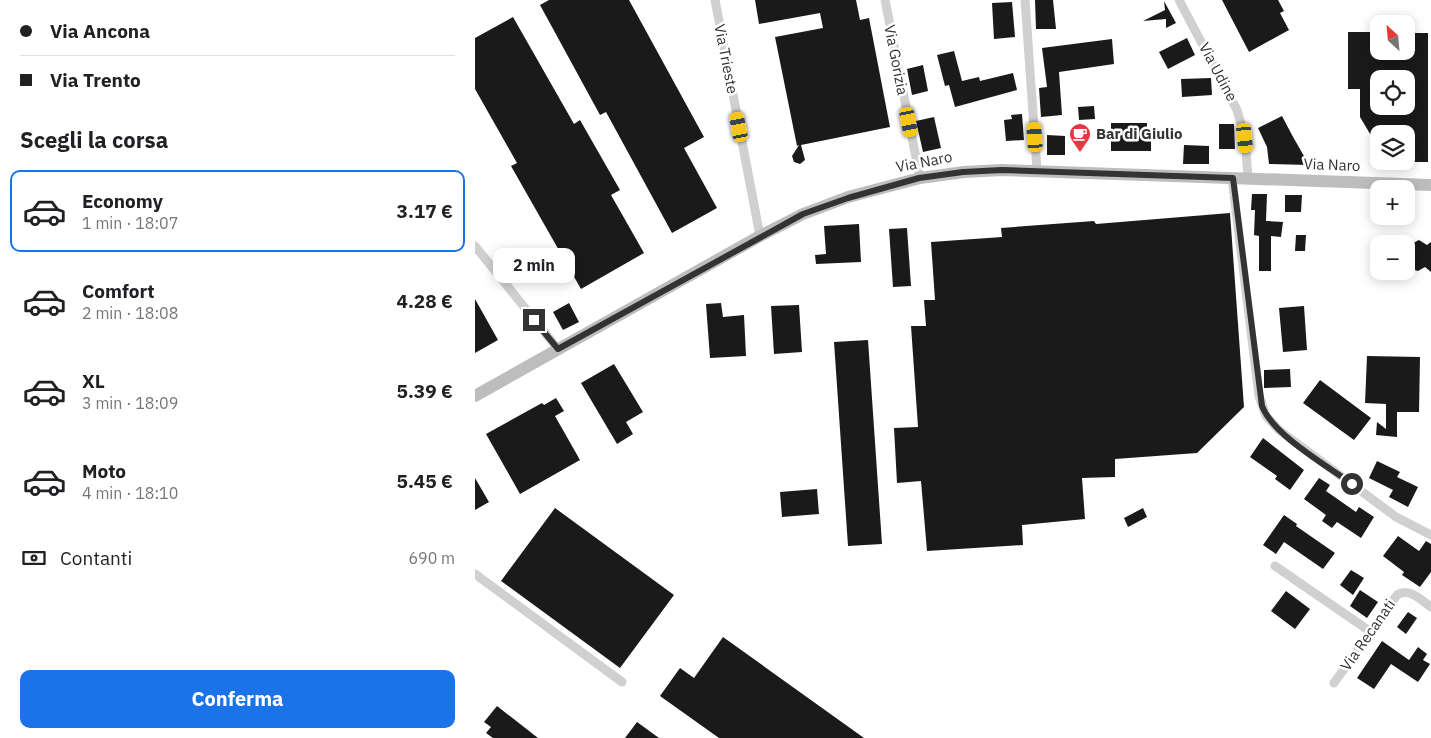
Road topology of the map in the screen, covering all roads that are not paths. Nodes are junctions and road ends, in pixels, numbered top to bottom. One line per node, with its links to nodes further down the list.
1 (715, 0): 10 (street, Via Trieste)
2 (885, 0): 6 (street, Via Gorizia)
3 (1025, 0): 5 (street)
4 (1179, 0): 8 (street, Via Udine)
5 (1037, 170): 6 (street, Via Naro); 7 (street, Via Naro)
6 (919, 178): 10 (street, Via Naro)
7 (1233, 178): 8 (street, Via Naro); 14 (street)
8 (1248, 178): 9 (street, Via Naro)
9 (1431, 186)
10 (760, 236): 12 (street, Via Naro)
11 (475, 246): 12 (street)
12 (558, 349): 13 (street, Via Naro)
13 (475, 396)
14 (1431, 535)
15 (1275, 566): 18 (street)
16 (475, 574): 19 (street)
17 (1431, 607): 18 (street, Via Recanati)
18 (1371, 632): 20 (street, Via Recanati)
19 (622, 682)
20 (1334, 682)

